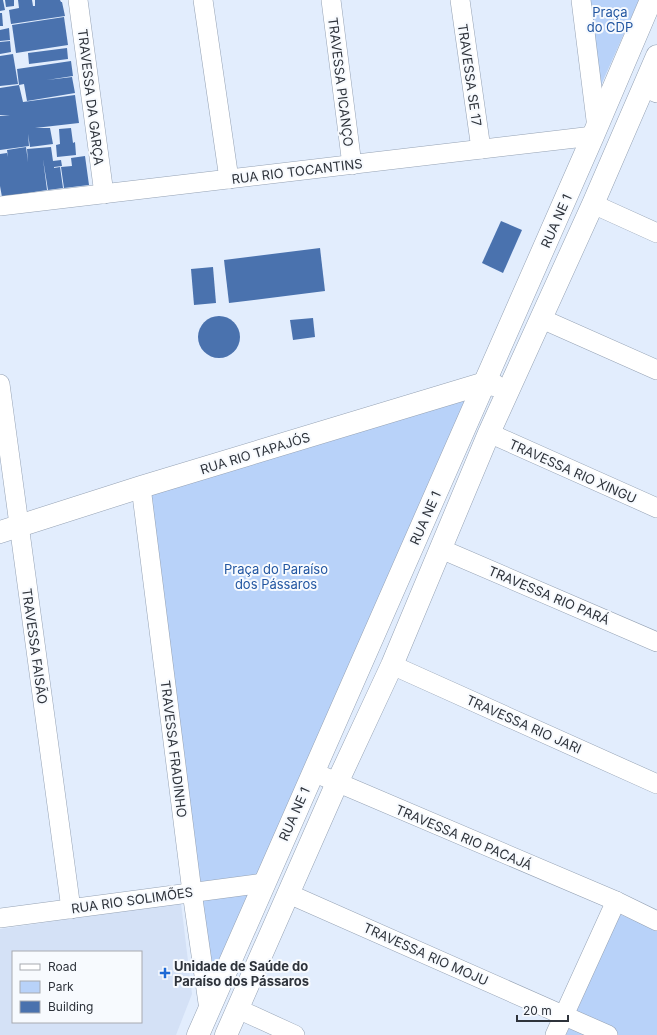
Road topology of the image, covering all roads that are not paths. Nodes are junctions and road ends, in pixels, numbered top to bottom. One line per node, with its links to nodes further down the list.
1 (78, 0): 13 (street, TRAVESSA DA GARÇA)
2 (202, 0): 12 (street)
3 (331, 0): 11 (street, TRAVESSA PICANÇO)
4 (460, 0): 10 (street, TRAVESSA SE 17)
5 (581, 0): 9 (street)
6 (651, 0): 9 (street, RUA NE 1)
7 (657, 56): 8 (street, RUA NE 1)
8 (650, 90): 14 (street, RUA NE 1)
9 (595, 132): 10 (street, RUA RIO TOCANTINS); 19 (street, RUA NE 1)
10 (481, 150): 11 (street, RUA RIO TOCANTINS)
11 (352, 165): 12 (street, RUA RIO TOCANTINS)
12 (229, 179): 13 (street, RUA RIO TOCANTINS)
13 (104, 194): 15 (street, RUA RIO TOCANTINS)
14 (593, 204): 16 (street); 17 (street, RUA NE 1)
15 (0, 206)
16 (657, 233)
17 (542, 319): 18 (street); 21 (street, RUA NE 1)
18 (657, 370)
19 (485, 382): 21 (street); 23 (street, RUA RIO TAPAJÓS); 29 (street, RUA NE 1)
20 (0, 384): 25 (street, TRAVESSA FAISÃO)
21 (510, 388): 22 (street, RUA NE 1)
22 (489, 434): 24 (street, TRAVESSA RIO XINGU); 26 (street, RUA NE 1)
23 (140, 487): 25 (street, RUA RIO TAPAJÓS); 33 (street, TRAVESSA FRADINHO)
24 (657, 508)
25 (10, 529): 36 (street, TRAVESSA FAISÃO)
26 (441, 549): 27 (street, TRAVESSA RIO PARÁ); 28 (street, RUA NE 1)
27 (657, 642)
28 (392, 665): 30 (street, RUA NE 1); 31 (street, TRAVESSA RIO JARI)
29 (313, 772): 30 (street, TRAVESSA RIO PACAJÁ); 32 (street, RUA NE 1)
30 (337, 783): 34 (street, RUA NE 1); 35 (street, TRAVESSA RIO PACAJÁ)
31 (657, 784)
32 (264, 883): 33 (street, RUA RIO SOLIMÕES); 40 (street, RUA NE 1)
33 (192, 892): 36 (street, RUA RIO SOLIMÕES); 40 (street, TRAVESSA FRADINHO)
34 (289, 894): 39 (street, RUA NE 1); 41 (street, TRAVESSA RIO MOJU)
35 (616, 901): 38 (street, TRAVESSA RIO PACAJÁ); 41 (street)
36 (71, 909): 37 (street, RUA RIO SOLIMÕES)
37 (0, 918)
38 (657, 921)
39 (238, 1009): 43 (street, RUA NE 1); 44 (street)
40 (209, 1010): 42 (street, RUA NE 1)
41 (564, 1015): 45 (street); 46 (street, TRAVESSA RIO MOJU)
42 (198, 1035)
43 (226, 1035)
44 (295, 1035)
45 (555, 1035)
46 (608, 1035)

